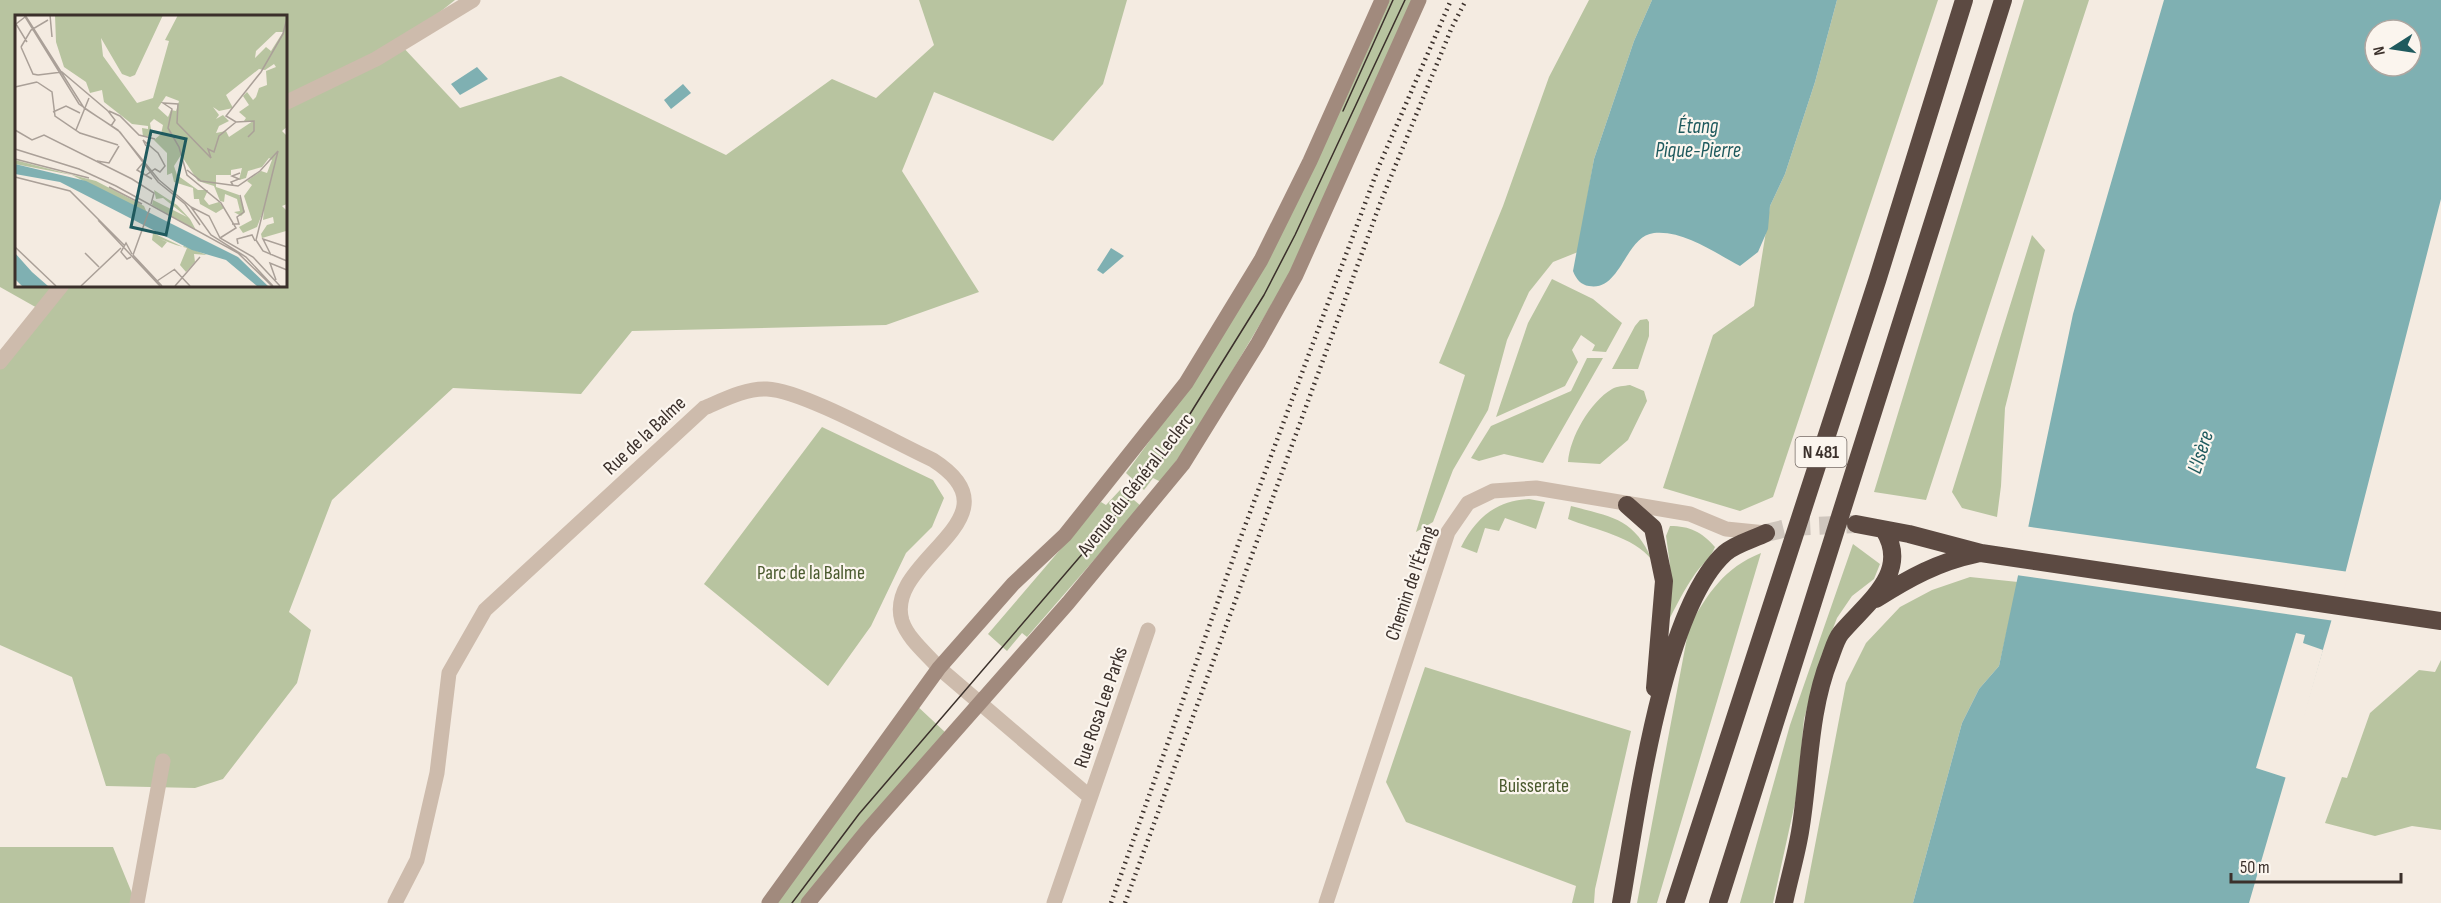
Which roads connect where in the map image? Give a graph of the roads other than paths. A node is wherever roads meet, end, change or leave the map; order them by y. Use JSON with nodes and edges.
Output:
{"nodes":[{"id":1,"x":472,"y":0,"type":"edge"},
{"id":2,"x":1382,"y":0,"type":"edge"},
{"id":3,"x":1419,"y":0,"type":"edge"},
{"id":4,"x":1964,"y":0,"type":"edge"},
{"id":5,"x":2003,"y":0,"type":"edge"},
{"id":6,"x":286,"y":103,"type":"edge"},
{"id":7,"x":61,"y":286,"type":"edge"},
{"id":8,"x":0,"y":362,"type":"edge"},
{"id":9,"x":1627,"y":505,"type":"junction"},
{"id":10,"x":1856,"y":524,"type":"tunnel mouth"},
{"id":11,"x":1884,"y":530,"type":"junction"},
{"id":12,"x":1766,"y":533,"type":"joint"},
{"id":13,"x":1981,"y":553,"type":"junction"},
{"id":14,"x":1872,"y":601,"type":"junction"},
{"id":15,"x":2441,"y":621,"type":"edge"},
{"id":16,"x":1148,"y":630,"type":"dead end"},
{"id":17,"x":939,"y":668,"type":"junction"},
{"id":18,"x":980,"y":704,"type":"junction"},
{"id":19,"x":1651,"y":735,"type":"junction"},
{"id":20,"x":163,"y":761,"type":"dead end"},
{"id":21,"x":1090,"y":797,"type":"junction"},
{"id":22,"x":137,"y":903,"type":"edge"},
{"id":23,"x":395,"y":903,"type":"edge"},
{"id":24,"x":769,"y":903,"type":"edge"},
{"id":25,"x":808,"y":903,"type":"edge"},
{"id":26,"x":1054,"y":903,"type":"edge"},
{"id":27,"x":1326,"y":903,"type":"edge"},
{"id":28,"x":1621,"y":903,"type":"edge"},
{"id":29,"x":1675,"y":903,"type":"edge"},
{"id":30,"x":1718,"y":903,"type":"edge"},
{"id":31,"x":1784,"y":903,"type":"edge"}],
"edges":[{"from":1,"to":6,"type":"street"},
{"from":2,"to":17,"type":"main road","name":"Avenue du Général Leclerc"},
{"from":3,"to":18,"type":"main road","name":"Avenue du Général Leclerc"},
{"from":4,"to":29,"type":"highway","number":"N 481"},
{"from":5,"to":30,"type":"highway","number":"N 481"},
{"from":7,"to":8,"type":"street"},
{"from":9,"to":12,"type":"street","name":"Chemin de l'Étang"},
{"from":9,"to":19,"type":"highway"},
{"from":9,"to":27,"type":"street","name":"Chemin de l'Étang"},
{"from":10,"to":11,"type":"highway"},
{"from":11,"to":13,"type":"highway"},
{"from":11,"to":14,"type":"highway"},
{"from":12,"to":19,"type":"highway"},
{"from":13,"to":14,"type":"highway"},
{"from":13,"to":15,"type":"highway"},
{"from":14,"to":31,"type":"highway"},
{"from":16,"to":21,"type":"street","name":"Rue Rosa Lee Parks"},
{"from":17,"to":18,"type":"street","name":"Rue de la Balme"},
{"from":17,"to":23,"type":"street","name":"Rue de la Balme"},
{"from":17,"to":24,"type":"main road","name":"Avenue du Général Leclerc"},
{"from":18,"to":21,"type":"street","name":"Rue Rosa Lee Parks"},
{"from":18,"to":25,"type":"main road","name":"Avenue du Général Leclerc"},
{"from":19,"to":28,"type":"highway"},
{"from":20,"to":22,"type":"street"},
{"from":21,"to":26,"type":"street","name":"Rue Rosa Lee Parks"}]}
